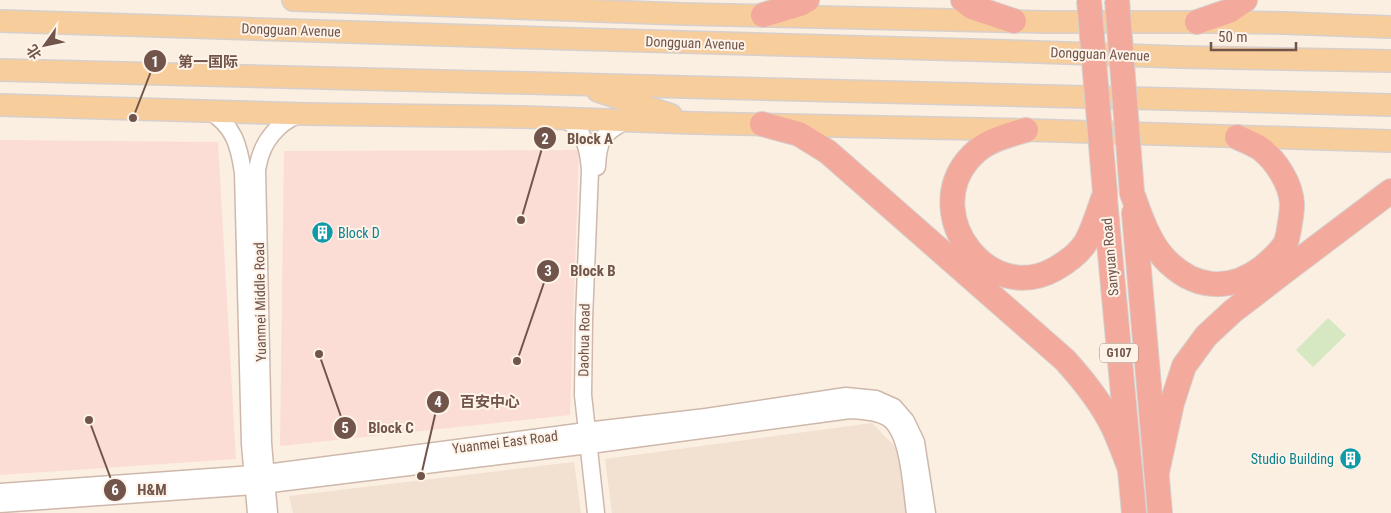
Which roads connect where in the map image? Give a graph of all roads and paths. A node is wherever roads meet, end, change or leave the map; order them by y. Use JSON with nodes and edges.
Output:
{"nodes":[{"id":1,"x":293,"y":0,"type":"edge"},
{"id":2,"x":807,"y":0,"type":"edge"},
{"id":3,"x":963,"y":0,"type":"edge"},
{"id":4,"x":1089,"y":0,"type":"edge"},
{"id":5,"x":1117,"y":0,"type":"edge"},
{"id":6,"x":1245,"y":0,"type":"edge"},
{"id":7,"x":520,"y":4,"type":"edge"},
{"id":8,"x":683,"y":14,"type":"junction"},
{"id":9,"x":763,"y":16,"type":"junction"},
{"id":10,"x":0,"y":21,"type":"edge"},
{"id":11,"x":1014,"y":21,"type":"junction"},
{"id":12,"x":1197,"y":22,"type":"junction"},
{"id":13,"x":1391,"y":27,"type":"edge"},
{"id":14,"x":576,"y":39,"type":"junction"},
{"id":15,"x":1391,"y":61,"type":"edge"},
{"id":16,"x":0,"y":70,"type":"edge"},
{"id":17,"x":576,"y":84,"type":"junction"},
{"id":18,"x":0,"y":104,"type":"edge"},
{"id":19,"x":1391,"y":105,"type":"edge"},
{"id":20,"x":209,"y":111,"type":"junction"},
{"id":21,"x":306,"y":114,"type":"junction"},
{"id":22,"x":561,"y":119,"type":"junction"},
{"id":23,"x":626,"y":120,"type":"junction"},
{"id":24,"x":695,"y":123,"type":"junction"},
{"id":25,"x":762,"y":124,"type":"junction"},
{"id":26,"x":1026,"y":130,"type":"junction"},
{"id":27,"x":1237,"y":137,"type":"junction"},
{"id":28,"x":1391,"y":141,"type":"edge"},
{"id":29,"x":1391,"y":191,"type":"edge"},
{"id":30,"x":1105,"y":193,"type":"junction"},
{"id":31,"x":1132,"y":193,"type":"junction"},
{"id":32,"x":592,"y":438,"type":"junction"},
{"id":33,"x":1130,"y":469,"type":"junction"},
{"id":34,"x":1157,"y":472,"type":"junction"},
{"id":35,"x":260,"y":480,"type":"junction"},
{"id":36,"x":0,"y":492,"type":"edge"},
{"id":37,"x":0,"y":504,"type":"edge"},
{"id":38,"x":256,"y":513,"type":"edge"},
{"id":39,"x":269,"y":513,"type":"edge"},
{"id":40,"x":596,"y":513,"type":"edge"},
{"id":41,"x":605,"y":513,"type":"edge"},
{"id":42,"x":915,"y":513,"type":"edge"},
{"id":43,"x":926,"y":513,"type":"edge"},
{"id":44,"x":1134,"y":513,"type":"edge"},
{"id":45,"x":1160,"y":513,"type":"edge"}],
"edges":[{"from":1,"to":7,"type":"main road"},
{"from":2,"to":9,"type":"highway"},
{"from":3,"to":11,"type":"highway"},
{"from":4,"to":30,"type":"highway","name":"Sanyuan Road","number":"G107","bridge":true},
{"from":5,"to":31,"type":"highway","name":"Sanyuan Road","number":"G107","bridge":true},
{"from":6,"to":12,"type":"highway"},
{"from":7,"to":8,"type":"main road"},
{"from":8,"to":9,"type":"main road"},
{"from":8,"to":14,"type":"main road"},
{"from":9,"to":11,"type":"main road"},
{"from":10,"to":14,"type":"main road","name":"Dongguan Avenue"},
{"from":11,"to":12,"type":"main road"},
{"from":12,"to":13,"type":"main road"},
{"from":14,"to":15,"type":"main road","name":"Dongguan Avenue"},
{"from":16,"to":17,"type":"main road"},
{"from":17,"to":19,"type":"main road"},
{"from":17,"to":24,"type":"main road"},
{"from":18,"to":20,"type":"main road"},
{"from":20,"to":21,"type":"main road"},
{"from":20,"to":35,"type":"street","name":"Yuanmei Middle Road"},
{"from":21,"to":22,"type":"main road"},
{"from":21,"to":35,"type":"street","name":"Yuanmei Middle Road"},
{"from":22,"to":23,"type":"main road"},
{"from":22,"to":32,"type":"street","name":"Daohua Road"},
{"from":23,"to":24,"type":"main road"},
{"from":23,"to":32,"type":"street","name":"Daohua Road"},
{"from":24,"to":25,"type":"main road"},
{"from":25,"to":26,"type":"main road"},
{"from":25,"to":33,"type":"highway"},
{"from":26,"to":27,"type":"main road"},
{"from":26,"to":30,"type":"highway"},
{"from":27,"to":28,"type":"main road"},
{"from":27,"to":31,"type":"highway"},
{"from":29,"to":34,"type":"highway"},
{"from":30,"to":33,"type":"highway","name":"Sanyuan Road","number":"G107"},
{"from":31,"to":34,"type":"highway","name":"Sanyuan Road","number":"G107"},
{"from":32,"to":35,"type":"street","name":"Yuanmei East Road"},
{"from":32,"to":40,"type":"street","name":"Daohua Road"},
{"from":32,"to":41,"type":"street","name":"Daohua Road"},
{"from":32,"to":42,"type":"street","name":"Yuanmei East Road"},
{"from":32,"to":43,"type":"street","name":"Yuanmei East Road"},
{"from":33,"to":44,"type":"highway","name":"Sanyuan Road","number":"G107"},
{"from":34,"to":45,"type":"highway","name":"Sanyuan Road","number":"G107"},
{"from":35,"to":36,"type":"street","name":"Yuanmei East Road"},
{"from":35,"to":37,"type":"street","name":"Yuanmei East Road"},
{"from":35,"to":38,"type":"street","name":"Yuanmei Middle Road"},
{"from":35,"to":39,"type":"street","name":"Yuanmei Middle Road"}]}
